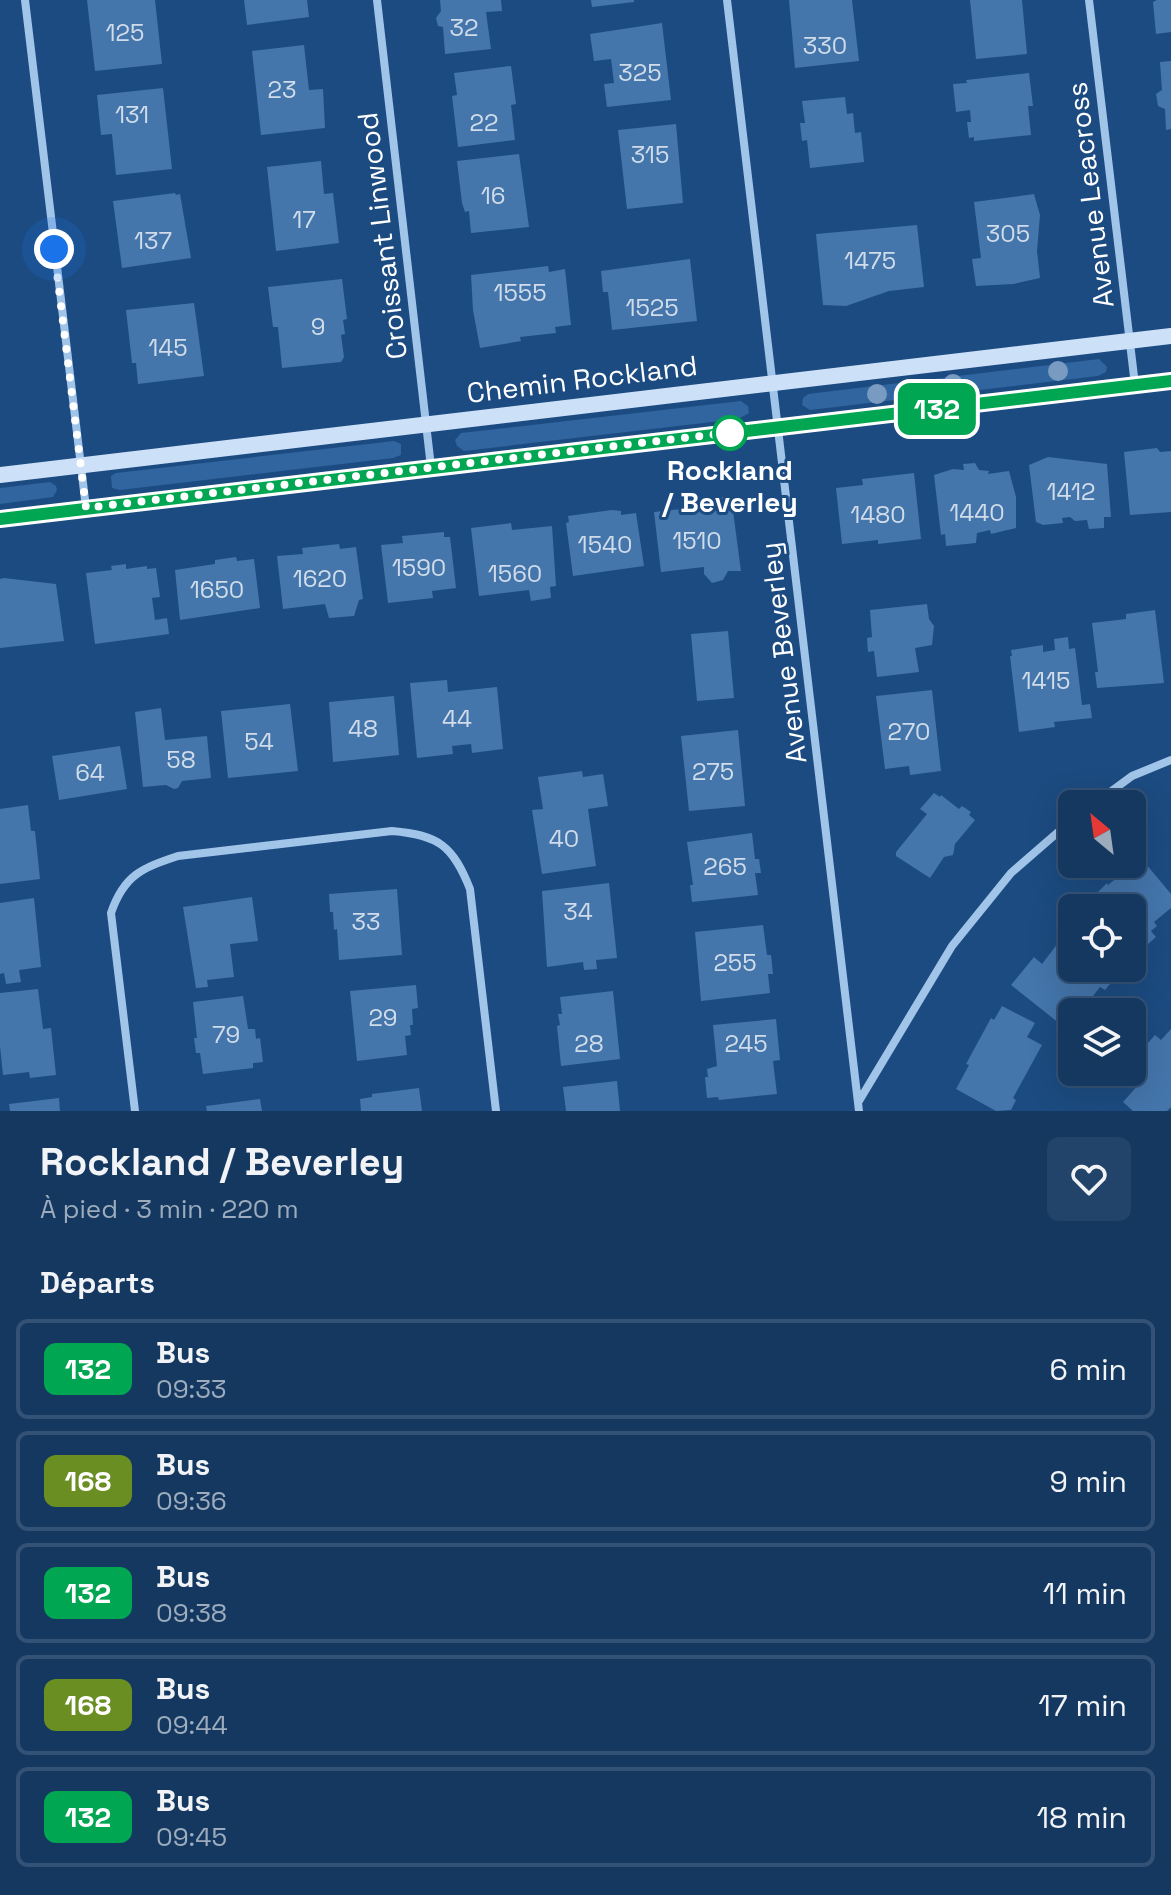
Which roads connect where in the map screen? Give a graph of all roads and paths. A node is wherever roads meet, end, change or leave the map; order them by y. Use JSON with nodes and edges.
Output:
{"nodes":[{"id":1,"x":25,"y":0,"type":"edge"},
{"id":2,"x":377,"y":0,"type":"edge"},
{"id":3,"x":727,"y":0,"type":"edge"},
{"id":4,"x":1089,"y":0,"type":"edge"},
{"id":5,"x":1171,"y":336,"type":"edge"},
{"id":6,"x":1129,"y":341,"type":"junction"},
{"id":7,"x":1171,"y":381,"type":"edge"},
{"id":8,"x":772,"y":383,"type":"junction"},
{"id":9,"x":1135,"y":385,"type":"junction"},
{"id":10,"x":426,"y":424,"type":"junction"},
{"id":11,"x":778,"y":427,"type":"junction"},
{"id":12,"x":81,"y":465,"type":"junction"},
{"id":13,"x":431,"y":467,"type":"junction"},
{"id":14,"x":0,"y":475,"type":"edge"},
{"id":15,"x":86,"y":508,"type":"junction"},
{"id":16,"x":0,"y":519,"type":"edge"},
{"id":17,"x":1171,"y":760,"type":"edge"},
{"id":18,"x":1113,"y":790,"type":"edge"},
{"id":19,"x":1058,"y":832,"type":"edge"},
{"id":20,"x":858,"y":1107,"type":"edge"},
{"id":21,"x":135,"y":1111,"type":"edge"},
{"id":22,"x":496,"y":1111,"type":"edge"}],
"edges":[{"from":1,"to":12,"type":"street"},
{"from":2,"to":10,"type":"street","name":"Croissant Linwood"},
{"from":3,"to":8,"type":"street","name":"Avenue Beverley"},
{"from":4,"to":6,"type":"street","name":"Avenue Leacross"},
{"from":5,"to":6,"type":"street","name":"Chemin Rockland"},
{"from":6,"to":8,"type":"street","name":"Chemin Rockland"},
{"from":6,"to":9,"type":"street","name":"Avenue Leacross"},
{"from":7,"to":9,"type":"street"},
{"from":8,"to":10,"type":"street","name":"Chemin Rockland"},
{"from":8,"to":11,"type":"street","name":"Avenue Beverley"},
{"from":9,"to":11,"type":"street"},
{"from":10,"to":12,"type":"street","name":"Chemin Rockland"},
{"from":10,"to":13,"type":"street","name":"Croissant Linwood"},
{"from":11,"to":13,"type":"street"},
{"from":11,"to":20,"type":"street","name":"Avenue Beverley"},
{"from":12,"to":14,"type":"street","name":"Chemin Rockland"},
{"from":12,"to":15,"type":"street"},
{"from":13,"to":15,"type":"street"},
{"from":15,"to":16,"type":"street"},
{"from":17,"to":18,"type":"street"},
{"from":19,"to":20,"type":"street"},
{"from":21,"to":22,"type":"street"}]}
